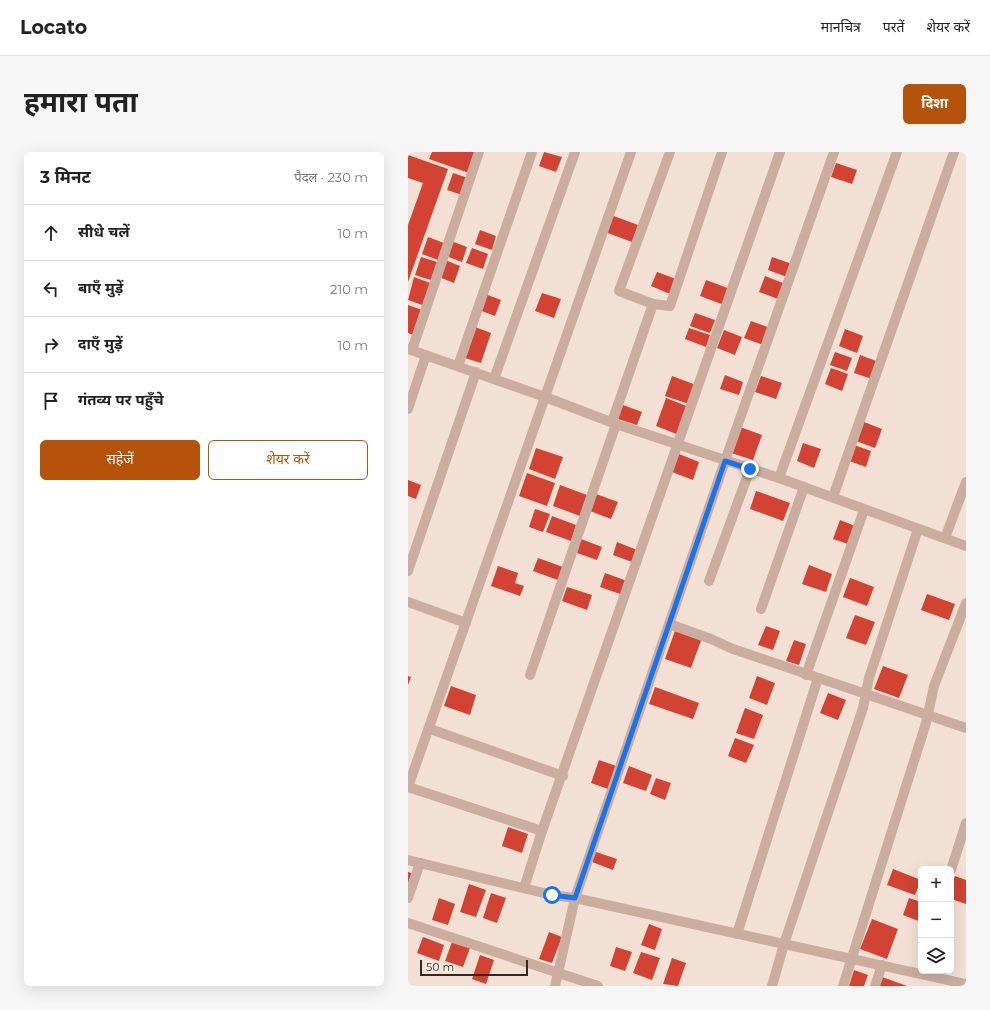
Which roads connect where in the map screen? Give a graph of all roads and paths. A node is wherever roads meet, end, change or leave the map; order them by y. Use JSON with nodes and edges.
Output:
{"nodes":[{"id":1,"x":480,"y":152,"type":"edge"},
{"id":2,"x":532,"y":152,"type":"edge"},
{"id":3,"x":575,"y":152,"type":"edge"},
{"id":4,"x":631,"y":152,"type":"edge"},
{"id":5,"x":670,"y":152,"type":"edge"},
{"id":6,"x":722,"y":152,"type":"edge"},
{"id":7,"x":780,"y":152,"type":"edge"},
{"id":8,"x":834,"y":152,"type":"edge"},
{"id":9,"x":897,"y":152,"type":"edge"},
{"id":10,"x":954,"y":152,"type":"edge"},
{"id":11,"x":653,"y":304,"type":"junction"},
{"id":12,"x":410,"y":350,"type":"edge"},
{"id":13,"x":426,"y":355,"type":"junction"},
{"id":14,"x":458,"y":366,"type":"junction"},
{"id":15,"x":476,"y":372,"type":"junction"},
{"id":16,"x":494,"y":379,"type":"junction"},
{"id":17,"x":545,"y":397,"type":"junction"},
{"id":18,"x":408,"y":409,"type":"edge"},
{"id":19,"x":614,"y":423,"type":"junction"},
{"id":20,"x":678,"y":446,"type":"junction"},
{"id":21,"x":725,"y":461,"type":"junction"},
{"id":22,"x":750,"y":469,"type":"junction"},
{"id":23,"x":779,"y":478,"type":"junction"},
{"id":24,"x":966,"y":482,"type":"edge"},
{"id":25,"x":804,"y":487,"type":"junction"},
{"id":26,"x":833,"y":497,"type":"junction"},
{"id":27,"x":864,"y":510,"type":"junction"},
{"id":28,"x":918,"y":529,"type":"junction"},
{"id":29,"x":945,"y":538,"type":"junction"},
{"id":30,"x":966,"y":546,"type":"edge"},
{"id":31,"x":408,"y":571,"type":"edge"},
{"id":32,"x":709,"y":582,"type":"dead end"},
{"id":33,"x":408,"y":602,"type":"edge"},
{"id":34,"x":966,"y":603,"type":"edge"},
{"id":35,"x":761,"y":609,"type":"dead end"},
{"id":36,"x":466,"y":623,"type":"junction"},
{"id":37,"x":669,"y":624,"type":"junction"},
{"id":38,"x":530,"y":675,"type":"dead end"},
{"id":39,"x":806,"y":675,"type":"junction"},
{"id":40,"x":818,"y":678,"type":"junction"},
{"id":41,"x":866,"y":694,"type":"junction"},
{"id":42,"x":928,"y":714,"type":"junction"},
{"id":43,"x":966,"y":728,"type":"edge"},
{"id":44,"x":430,"y":729,"type":"junction"},
{"id":45,"x":563,"y":776,"type":"junction"},
{"id":46,"x":408,"y":787,"type":"edge"},
{"id":47,"x":966,"y":823,"type":"edge"},
{"id":48,"x":542,"y":831,"type":"junction"},
{"id":49,"x":408,"y":860,"type":"edge"},
{"id":50,"x":420,"y":863,"type":"junction"},
{"id":51,"x":952,"y":866,"type":"edge"},
{"id":52,"x":524,"y":888,"type":"junction"},
{"id":53,"x":408,"y":898,"type":"edge"},
{"id":54,"x":575,"y":898,"type":"junction"},
{"id":55,"x":408,"y":924,"type":"edge"},
{"id":56,"x":737,"y":934,"type":"junction"},
{"id":57,"x":784,"y":944,"type":"junction"},
{"id":58,"x":852,"y":958,"type":"junction"},
{"id":59,"x":882,"y":965,"type":"junction"},
{"id":60,"x":918,"y":968,"type":"edge"},
{"id":61,"x":560,"y":973,"type":"junction"},
{"id":62,"x":937,"y":974,"type":"edge"},
{"id":63,"x":966,"y":984,"type":"edge"},
{"id":64,"x":555,"y":986,"type":"edge"},
{"id":65,"x":598,"y":986,"type":"edge"},
{"id":66,"x":772,"y":986,"type":"edge"},
{"id":67,"x":843,"y":986,"type":"edge"},
{"id":68,"x":875,"y":986,"type":"edge"}],
"edges":[{"from":1,"to":12,"type":"street"},
{"from":2,"to":14,"type":"street"},
{"from":3,"to":16,"type":"street"},
{"from":4,"to":17,"type":"street"},
{"from":5,"to":11,"type":"street"},
{"from":6,"to":11,"type":"street"},
{"from":7,"to":20,"type":"street"},
{"from":8,"to":21,"type":"street"},
{"from":9,"to":23,"type":"street"},
{"from":10,"to":26,"type":"street"},
{"from":11,"to":19,"type":"street"},
{"from":12,"to":13,"type":"street"},
{"from":13,"to":14,"type":"street"},
{"from":13,"to":18,"type":"street"},
{"from":14,"to":15,"type":"street"},
{"from":15,"to":16,"type":"street"},
{"from":15,"to":31,"type":"street"},
{"from":16,"to":17,"type":"street"},
{"from":17,"to":19,"type":"street"},
{"from":17,"to":36,"type":"street"},
{"from":19,"to":20,"type":"street"},
{"from":19,"to":38,"type":"street"},
{"from":20,"to":21,"type":"street"},
{"from":20,"to":45,"type":"street"},
{"from":21,"to":22,"type":"street"},
{"from":21,"to":37,"type":"street"},
{"from":22,"to":23,"type":"street"},
{"from":22,"to":32,"type":"street"},
{"from":23,"to":25,"type":"street"},
{"from":24,"to":29,"type":"street"},
{"from":25,"to":26,"type":"street"},
{"from":25,"to":35,"type":"street"},
{"from":26,"to":27,"type":"street"},
{"from":27,"to":28,"type":"street"},
{"from":27,"to":39,"type":"street"},
{"from":28,"to":29,"type":"street"},
{"from":28,"to":41,"type":"street"},
{"from":29,"to":30,"type":"street"},
{"from":33,"to":36,"type":"street"},
{"from":34,"to":42,"type":"street"},
{"from":36,"to":44,"type":"street"},
{"from":37,"to":39,"type":"street"},
{"from":37,"to":54,"type":"street"},
{"from":39,"to":40,"type":"street"},
{"from":40,"to":41,"type":"street"},
{"from":40,"to":56,"type":"street"},
{"from":41,"to":42,"type":"street"},
{"from":41,"to":57,"type":"street"},
{"from":42,"to":43,"type":"street"},
{"from":42,"to":58,"type":"street"},
{"from":44,"to":45,"type":"street"},
{"from":44,"to":46,"type":"street"},
{"from":45,"to":48,"type":"street"},
{"from":46,"to":48,"type":"street"},
{"from":47,"to":51,"type":"street"},
{"from":48,"to":52,"type":"street"},
{"from":49,"to":50,"type":"street"},
{"from":50,"to":52,"type":"street"},
{"from":50,"to":53,"type":"street"},
{"from":52,"to":54,"type":"street"},
{"from":54,"to":56,"type":"street"},
{"from":54,"to":61,"type":"street"},
{"from":55,"to":61,"type":"street"},
{"from":56,"to":57,"type":"street"},
{"from":57,"to":58,"type":"street"},
{"from":57,"to":66,"type":"street"},
{"from":58,"to":59,"type":"street"},
{"from":58,"to":67,"type":"street"},
{"from":59,"to":60,"type":"street"},
{"from":59,"to":68,"type":"street"},
{"from":61,"to":64,"type":"street"},
{"from":61,"to":65,"type":"street"},
{"from":62,"to":63,"type":"street"}]}
